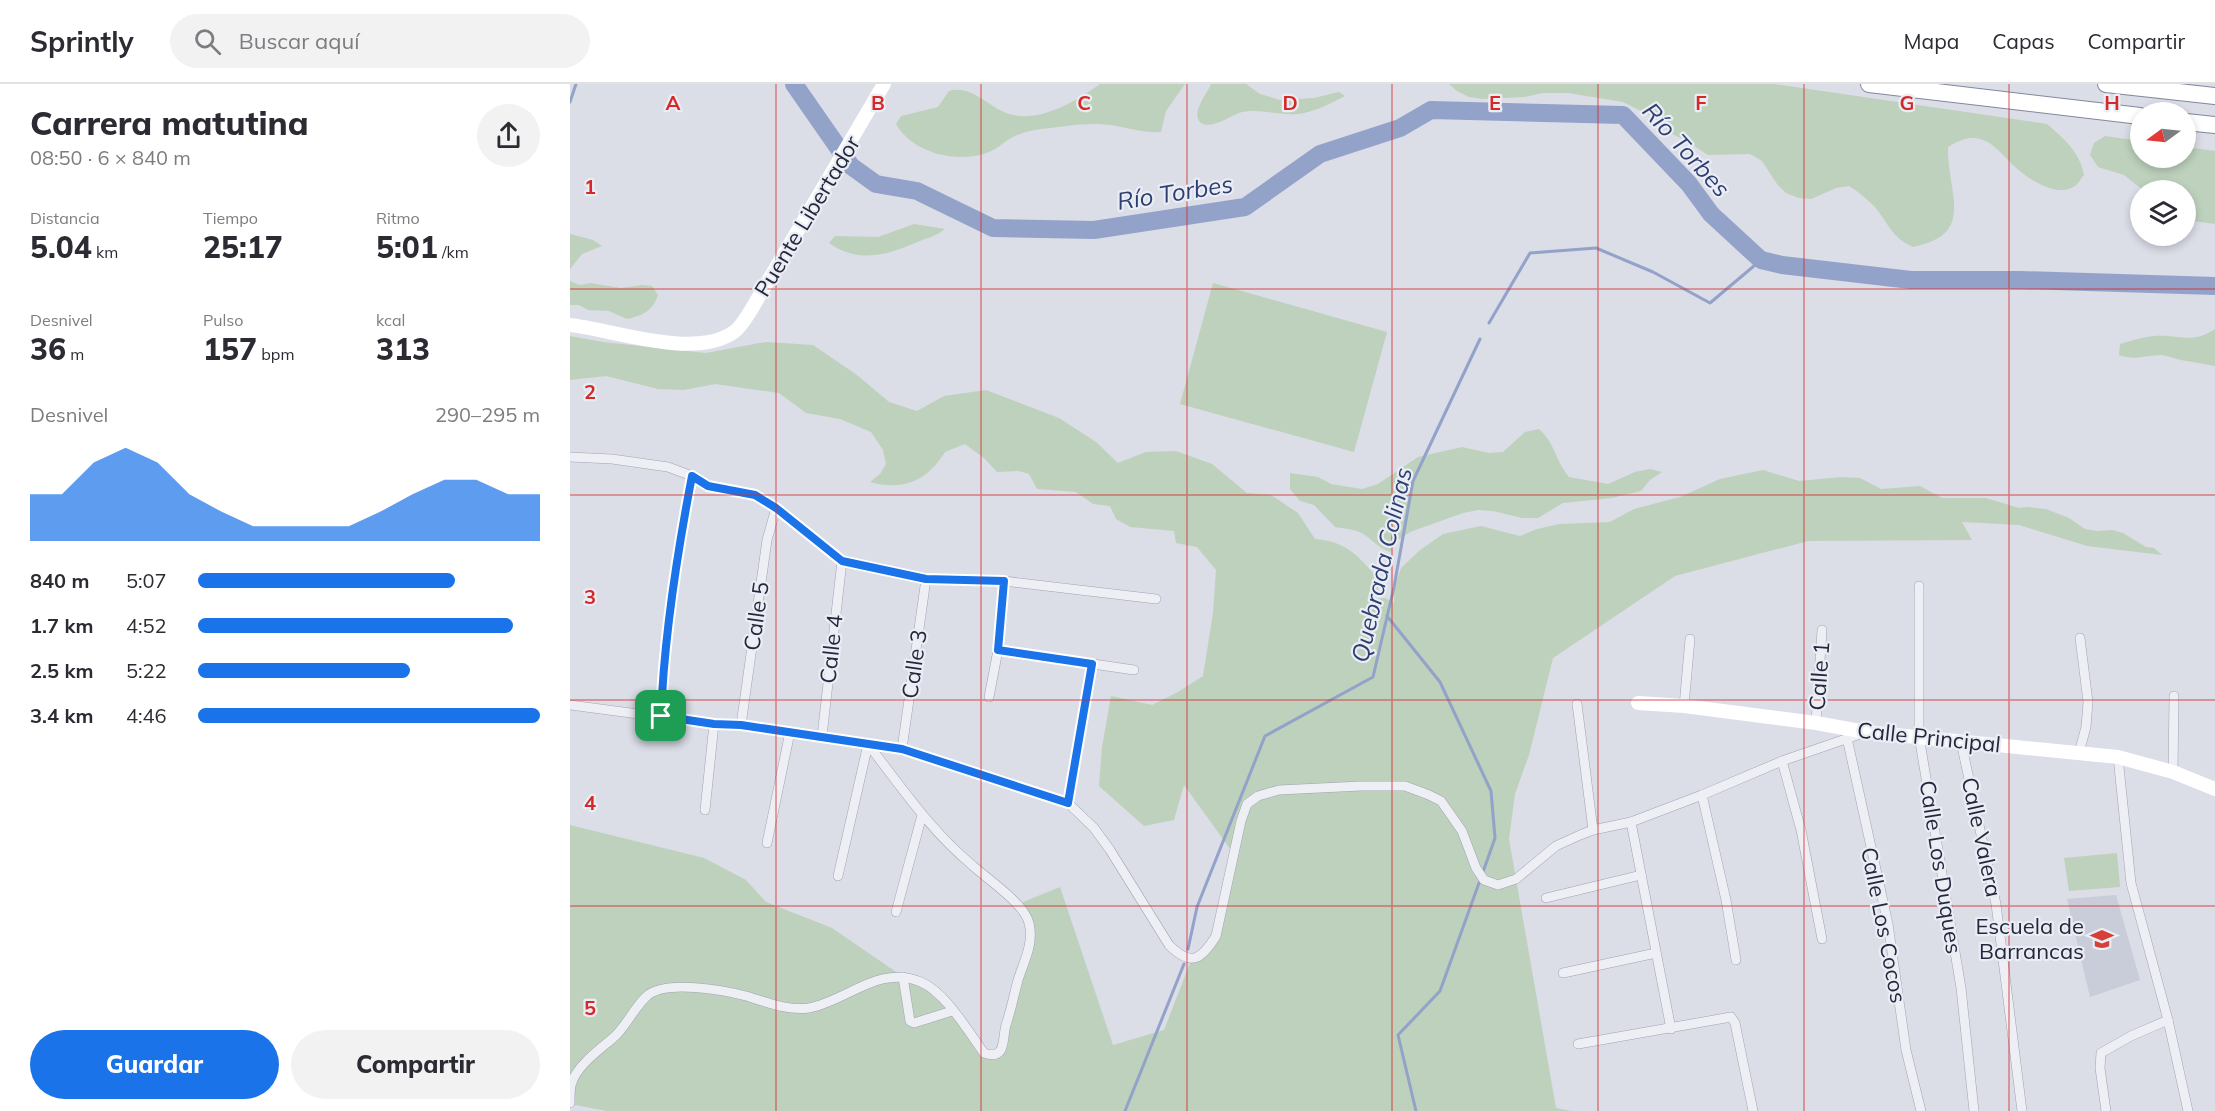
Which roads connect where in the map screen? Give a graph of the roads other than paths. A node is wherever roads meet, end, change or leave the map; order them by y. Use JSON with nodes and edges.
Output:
{"nodes":[{"id":1,"x":1869,"y":84,"type":"edge"},
{"id":2,"x":2106,"y":84,"type":"edge"},
{"id":3,"x":882,"y":88,"type":"edge"},
{"id":4,"x":2215,"y":96,"type":"edge"},
{"id":5,"x":2130,"y":116,"type":"edge"},
{"id":6,"x":2196,"y":123,"type":"edge"},
{"id":7,"x":2215,"y":125,"type":"edge"},
{"id":8,"x":570,"y":325,"type":"edge"},
{"id":9,"x":570,"y":457,"type":"edge"},
{"id":10,"x":692,"y":476,"type":"junction"},
{"id":11,"x":776,"y":508,"type":"junction"},
{"id":12,"x":842,"y":561,"type":"junction"},
{"id":13,"x":926,"y":579,"type":"junction"},
{"id":14,"x":1004,"y":581,"type":"junction"},
{"id":15,"x":1919,"y":586,"type":"dead end"},
{"id":16,"x":1156,"y":599,"type":"dead end"},
{"id":17,"x":1822,"y":630,"type":"dead end"},
{"id":18,"x":2080,"y":638,"type":"dead end"},
{"id":19,"x":1690,"y":639,"type":"dead end"},
{"id":20,"x":998,"y":650,"type":"junction"},
{"id":21,"x":1092,"y":664,"type":"junction"},
{"id":22,"x":1134,"y":670,"type":"dead end"},
{"id":23,"x":2174,"y":696,"type":"dead end"},
{"id":24,"x":989,"y":697,"type":"dead end"},
{"id":25,"x":1638,"y":703,"type":"dead end"},
{"id":26,"x":1577,"y":704,"type":"dead end"},
{"id":27,"x":570,"y":705,"type":"edge"},
{"id":28,"x":1684,"y":706,"type":"junction"},
{"id":29,"x":661,"y":716,"type":"junction"},
{"id":30,"x":1816,"y":723,"type":"junction"},
{"id":31,"x":714,"y":724,"type":"junction"},
{"id":32,"x":741,"y":725,"type":"junction"},
{"id":33,"x":790,"y":732,"type":"junction"},
{"id":34,"x":1866,"y":732,"type":"junction"},
{"id":35,"x":822,"y":736,"type":"junction"},
{"id":36,"x":1919,"y":736,"type":"junction"},
{"id":37,"x":1847,"y":738,"type":"junction"},
{"id":38,"x":1961,"y":742,"type":"junction"},
{"id":39,"x":868,"y":744,"type":"junction"},
{"id":40,"x":902,"y":749,"type":"junction"},
{"id":41,"x":2079,"y":753,"type":"junction"},
{"id":42,"x":2118,"y":757,"type":"junction"},
{"id":43,"x":1782,"y":761,"type":"junction"},
{"id":44,"x":2173,"y":772,"type":"junction"},
{"id":45,"x":2215,"y":789,"type":"edge"},
{"id":46,"x":1702,"y":795,"type":"junction"},
{"id":47,"x":1068,"y":803,"type":"junction"},
{"id":48,"x":705,"y":810,"type":"dead end"},
{"id":49,"x":922,"y":815,"type":"junction"},
{"id":50,"x":1631,"y":822,"type":"junction"},
{"id":51,"x":1593,"y":830,"type":"junction"},
{"id":52,"x":767,"y":843,"type":"dead end"},
{"id":53,"x":1641,"y":875,"type":"junction"},
{"id":54,"x":838,"y":876,"type":"dead end"},
{"id":55,"x":1545,"y":898,"type":"dead end"},
{"id":56,"x":896,"y":912,"type":"dead end"},
{"id":57,"x":1822,"y":939,"type":"dead end"},
{"id":58,"x":1656,"y":953,"type":"junction"},
{"id":59,"x":1736,"y":960,"type":"dead end"},
{"id":60,"x":1563,"y":973,"type":"dead end"},
{"id":61,"x":903,"y":977,"type":"junction"},
{"id":62,"x":952,"y":1011,"type":"junction"},
{"id":63,"x":2168,"y":1020,"type":"junction"},
{"id":64,"x":1671,"y":1029,"type":"junction"},
{"id":65,"x":1578,"y":1044,"type":"dead end"},
{"id":66,"x":570,"y":1104,"type":"edge"},
{"id":67,"x":572,"y":1111,"type":"edge"},
{"id":68,"x":1753,"y":1111,"type":"edge"},
{"id":69,"x":1921,"y":1111,"type":"edge"},
{"id":70,"x":1974,"y":1111,"type":"edge"},
{"id":71,"x":2022,"y":1111,"type":"edge"},
{"id":72,"x":2106,"y":1111,"type":"edge"},
{"id":73,"x":2188,"y":1111,"type":"edge"}],
"edges":[{"from":1,"to":5,"type":"highway"},
{"from":2,"to":4,"type":"highway"},
{"from":3,"to":8,"type":"street","name":"Puente Libertador"},
{"from":6,"to":7,"type":"highway"},
{"from":9,"to":10,"type":"street"},
{"from":10,"to":11,"type":"street"},
{"from":10,"to":29,"type":"street"},
{"from":11,"to":12,"type":"street"},
{"from":11,"to":32,"type":"street","name":"Calle 5"},
{"from":12,"to":13,"type":"street"},
{"from":12,"to":35,"type":"street","name":"Calle 4"},
{"from":13,"to":14,"type":"street"},
{"from":13,"to":40,"type":"street","name":"Calle 3"},
{"from":14,"to":16,"type":"street"},
{"from":14,"to":20,"type":"street"},
{"from":15,"to":36,"type":"street","name":"Calle Los Duques"},
{"from":17,"to":30,"type":"street","name":"Calle 1"},
{"from":18,"to":41,"type":"street"},
{"from":19,"to":28,"type":"street"},
{"from":20,"to":21,"type":"street"},
{"from":20,"to":24,"type":"street"},
{"from":21,"to":22,"type":"street"},
{"from":21,"to":47,"type":"street"},
{"from":23,"to":44,"type":"street"},
{"from":25,"to":28,"type":"street","name":"Calle Principal"},
{"from":26,"to":51,"type":"street"},
{"from":27,"to":29,"type":"street"},
{"from":28,"to":30,"type":"street","name":"Calle Principal"},
{"from":29,"to":31,"type":"street"},
{"from":30,"to":34,"type":"street","name":"Calle Principal"},
{"from":31,"to":32,"type":"street"},
{"from":31,"to":48,"type":"street"},
{"from":32,"to":33,"type":"street"},
{"from":33,"to":35,"type":"street"},
{"from":33,"to":52,"type":"street"},
{"from":34,"to":36,"type":"street","name":"Calle Principal"},
{"from":34,"to":37,"type":"street"},
{"from":35,"to":39,"type":"street"},
{"from":36,"to":38,"type":"street","name":"Calle Principal"},
{"from":36,"to":70,"type":"street","name":"Calle Los Duques"},
{"from":37,"to":43,"type":"street"},
{"from":37,"to":69,"type":"street","name":"Calle Los Cocos"},
{"from":38,"to":41,"type":"street","name":"Calle Principal"},
{"from":38,"to":71,"type":"street","name":"Calle Valera"},
{"from":39,"to":40,"type":"street"},
{"from":39,"to":49,"type":"street"},
{"from":39,"to":54,"type":"street"},
{"from":40,"to":47,"type":"street"},
{"from":41,"to":42,"type":"street","name":"Calle Principal"},
{"from":42,"to":44,"type":"street","name":"Calle Principal"},
{"from":42,"to":63,"type":"street"},
{"from":43,"to":46,"type":"street"},
{"from":43,"to":57,"type":"street"},
{"from":44,"to":45,"type":"street","name":"Calle Principal"},
{"from":46,"to":50,"type":"street"},
{"from":46,"to":59,"type":"street"},
{"from":47,"to":51,"type":"street"},
{"from":49,"to":56,"type":"street"},
{"from":49,"to":62,"type":"street"},
{"from":50,"to":51,"type":"street"},
{"from":50,"to":53,"type":"street"},
{"from":53,"to":55,"type":"street"},
{"from":53,"to":58,"type":"street"},
{"from":58,"to":60,"type":"street"},
{"from":58,"to":64,"type":"street"},
{"from":61,"to":62,"type":"street"},
{"from":61,"to":62,"type":"street"},
{"from":61,"to":66,"type":"street"},
{"from":63,"to":72,"type":"street"},
{"from":63,"to":73,"type":"street"},
{"from":64,"to":65,"type":"street"},
{"from":64,"to":68,"type":"street"},
{"from":66,"to":67,"type":"street"}]}
